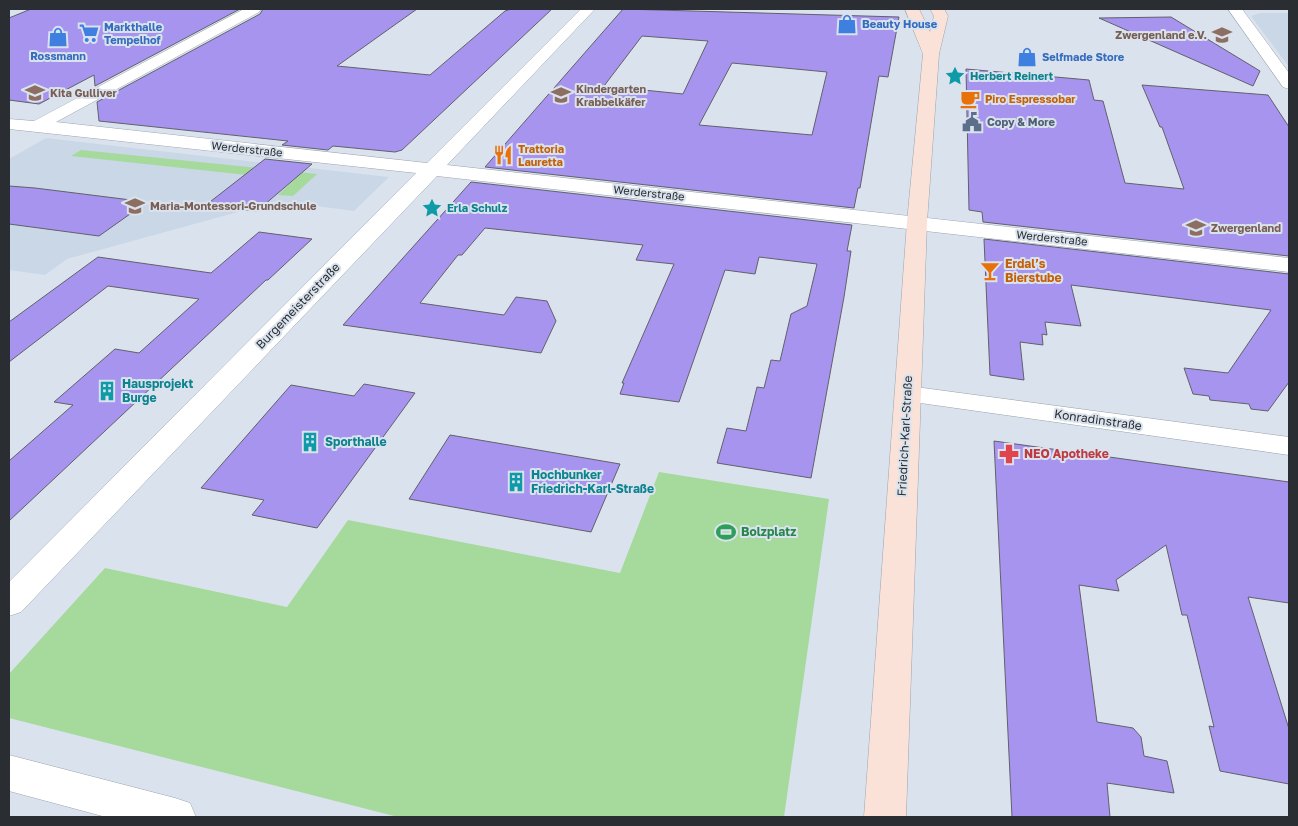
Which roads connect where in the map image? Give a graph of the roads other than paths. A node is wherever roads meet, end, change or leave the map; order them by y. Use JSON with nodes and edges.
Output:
{"nodes":[{"id":1,"x":254,"y":9,"type":"edge"},
{"id":2,"x":588,"y":9,"type":"edge"},
{"id":3,"x":912,"y":9,"type":"edge"},
{"id":4,"x":937,"y":9,"type":"edge"},
{"id":5,"x":1235,"y":9,"type":"edge"},
{"id":6,"x":931,"y":54,"type":"junction"},
{"id":7,"x":1289,"y":84,"type":"edge"},
{"id":8,"x":9,"y":124,"type":"edge"},
{"id":9,"x":36,"y":127,"type":"junction"},
{"id":10,"x":9,"y":142,"type":"edge"},
{"id":11,"x":431,"y":170,"type":"junction"},
{"id":12,"x":917,"y":222,"type":"junction"},
{"id":13,"x":1289,"y":265,"type":"edge"},
{"id":14,"x":908,"y":394,"type":"junction"},
{"id":15,"x":1289,"y":446,"type":"edge"},
{"id":16,"x":9,"y":603,"type":"edge"},
{"id":17,"x":9,"y":773,"type":"edge"},
{"id":18,"x":175,"y":817,"type":"edge"},
{"id":19,"x":885,"y":817,"type":"edge"}],
"edges":[{"from":1,"to":9,"type":"street"},
{"from":2,"to":11,"type":"street","name":"Burgemeisterstraße"},
{"from":3,"to":6,"type":"main road","name":"Friedrich-Karl-Straße"},
{"from":4,"to":6,"type":"main road","name":"Friedrich-Karl-Straße"},
{"from":5,"to":7,"type":"street"},
{"from":6,"to":12,"type":"main road","name":"Friedrich-Karl-Straße"},
{"from":8,"to":9,"type":"street","name":"Werderstraße"},
{"from":9,"to":10,"type":"street"},
{"from":9,"to":11,"type":"street","name":"Werderstraße"},
{"from":11,"to":12,"type":"street","name":"Werderstraße"},
{"from":11,"to":16,"type":"street","name":"Burgemeisterstraße"},
{"from":12,"to":13,"type":"street","name":"Werderstraße"},
{"from":12,"to":14,"type":"main road","name":"Friedrich-Karl-Straße"},
{"from":14,"to":15,"type":"street","name":"Konradinstraße"},
{"from":14,"to":19,"type":"main road","name":"Friedrich-Karl-Straße"},
{"from":17,"to":18,"type":"street"}]}
